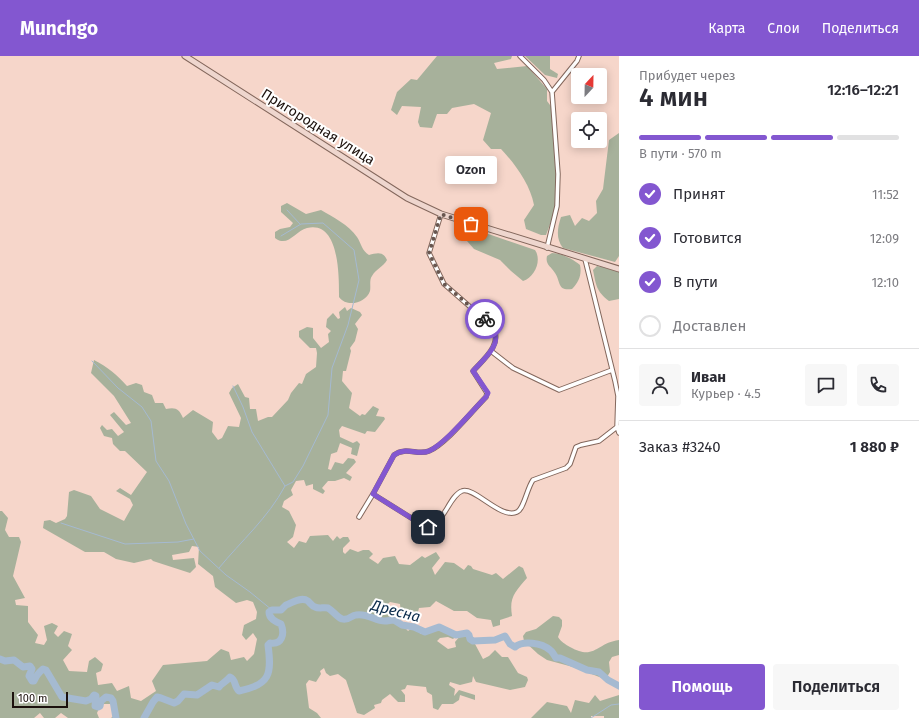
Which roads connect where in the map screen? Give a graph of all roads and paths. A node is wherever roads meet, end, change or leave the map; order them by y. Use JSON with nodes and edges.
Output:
{"nodes":[{"id":1,"x":185,"y":56,"type":"edge"},
{"id":2,"x":520,"y":56,"type":"edge"},
{"id":3,"x":579,"y":56,"type":"edge"},
{"id":4,"x":552,"y":92,"type":"junction"},
{"id":5,"x":441,"y":214,"type":"junction"},
{"id":6,"x":547,"y":248,"type":"junction"},
{"id":7,"x":585,"y":259,"type":"junction"},
{"id":8,"x":619,"y":269,"type":"edge"},
{"id":9,"x":491,"y":351,"type":"junction"},
{"id":10,"x":612,"y":370,"type":"junction"},
{"id":11,"x":618,"y":427,"type":"edge"},
{"id":12,"x":619,"y":433,"type":"edge"},
{"id":13,"x":373,"y":494,"type":"junction"},
{"id":14,"x":359,"y":517,"type":"dead end"}],
"edges":[{"from":1,"to":5,"type":"street","name":"Пригородная улица"},
{"from":2,"to":4,"type":"street"},
{"from":3,"to":4,"type":"street"},
{"from":4,"to":6,"type":"street"},
{"from":5,"to":6,"type":"street","name":"Пригородная улица"},
{"from":5,"to":9,"type":"street"},
{"from":6,"to":7,"type":"street","name":"Пригородная улица"},
{"from":7,"to":8,"type":"street","name":"Пригородная улица"},
{"from":7,"to":10,"type":"street"},
{"from":9,"to":10,"type":"street"},
{"from":9,"to":13,"type":"street"},
{"from":10,"to":11,"type":"street"},
{"from":11,"to":12,"type":"street"},
{"from":11,"to":13,"type":"street"},
{"from":13,"to":14,"type":"street"}]}
